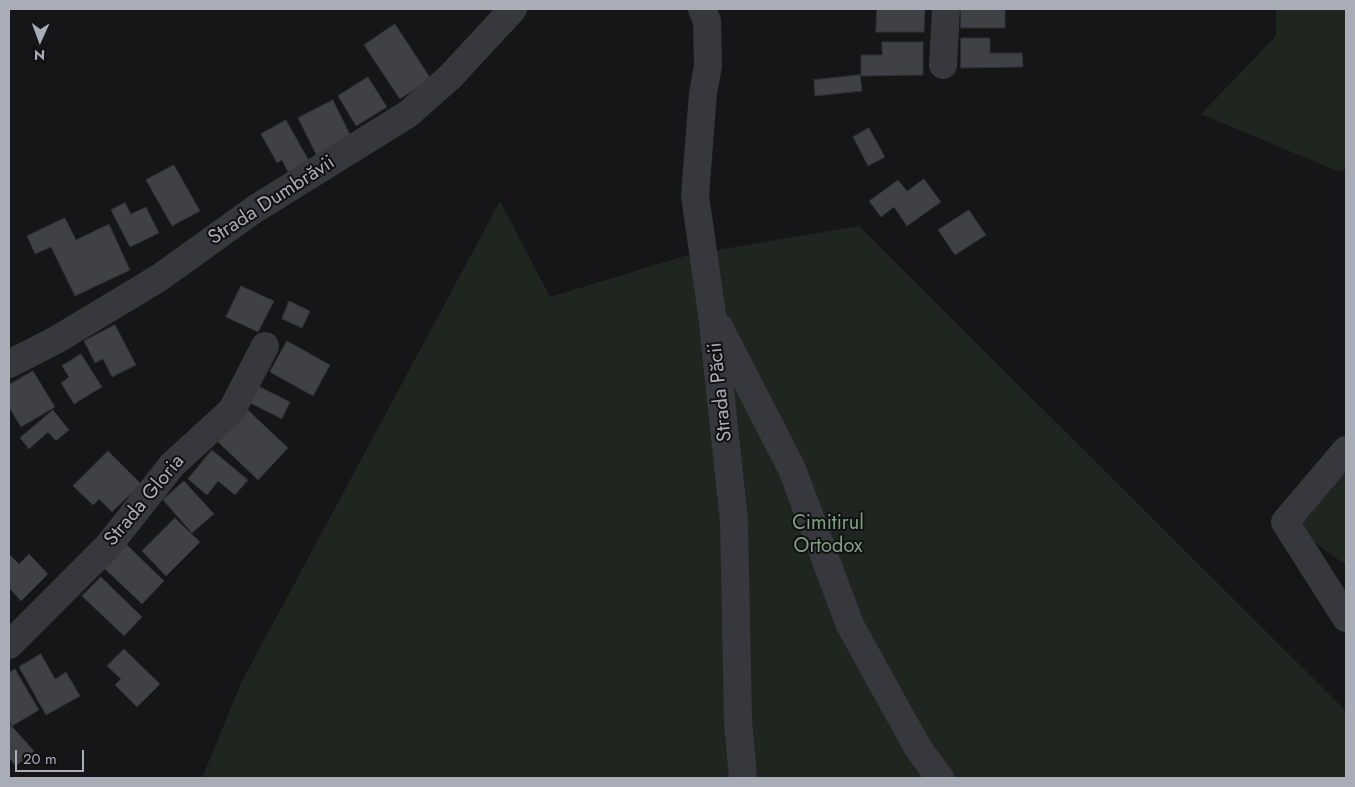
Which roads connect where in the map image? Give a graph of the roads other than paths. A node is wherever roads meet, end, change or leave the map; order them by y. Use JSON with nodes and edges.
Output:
{"nodes":[{"id":1,"x":513,"y":9,"type":"edge"},
{"id":2,"x":702,"y":9,"type":"edge"},
{"id":3,"x":946,"y":9,"type":"edge"},
{"id":4,"x":943,"y":65,"type":"dead end"},
{"id":5,"x":712,"y":314,"type":"junction"},
{"id":6,"x":265,"y":346,"type":"dead end"},
{"id":7,"x":9,"y":364,"type":"edge"},
{"id":8,"x":1346,"y":450,"type":"edge"},
{"id":9,"x":1346,"y":618,"type":"edge"},
{"id":10,"x":9,"y":645,"type":"edge"},
{"id":11,"x":743,"y":778,"type":"edge"},
{"id":12,"x":940,"y":778,"type":"edge"}],
"edges":[{"from":1,"to":7,"type":"street","name":"Strada Dumbrăvii"},
{"from":2,"to":5,"type":"street","name":"Strada Păcii"},
{"from":3,"to":4,"type":"street"},
{"from":5,"to":11,"type":"street","name":"Strada Păcii"},
{"from":5,"to":12,"type":"street"},
{"from":6,"to":10,"type":"street","name":"Strada Gloria"},
{"from":8,"to":9,"type":"street"}]}
